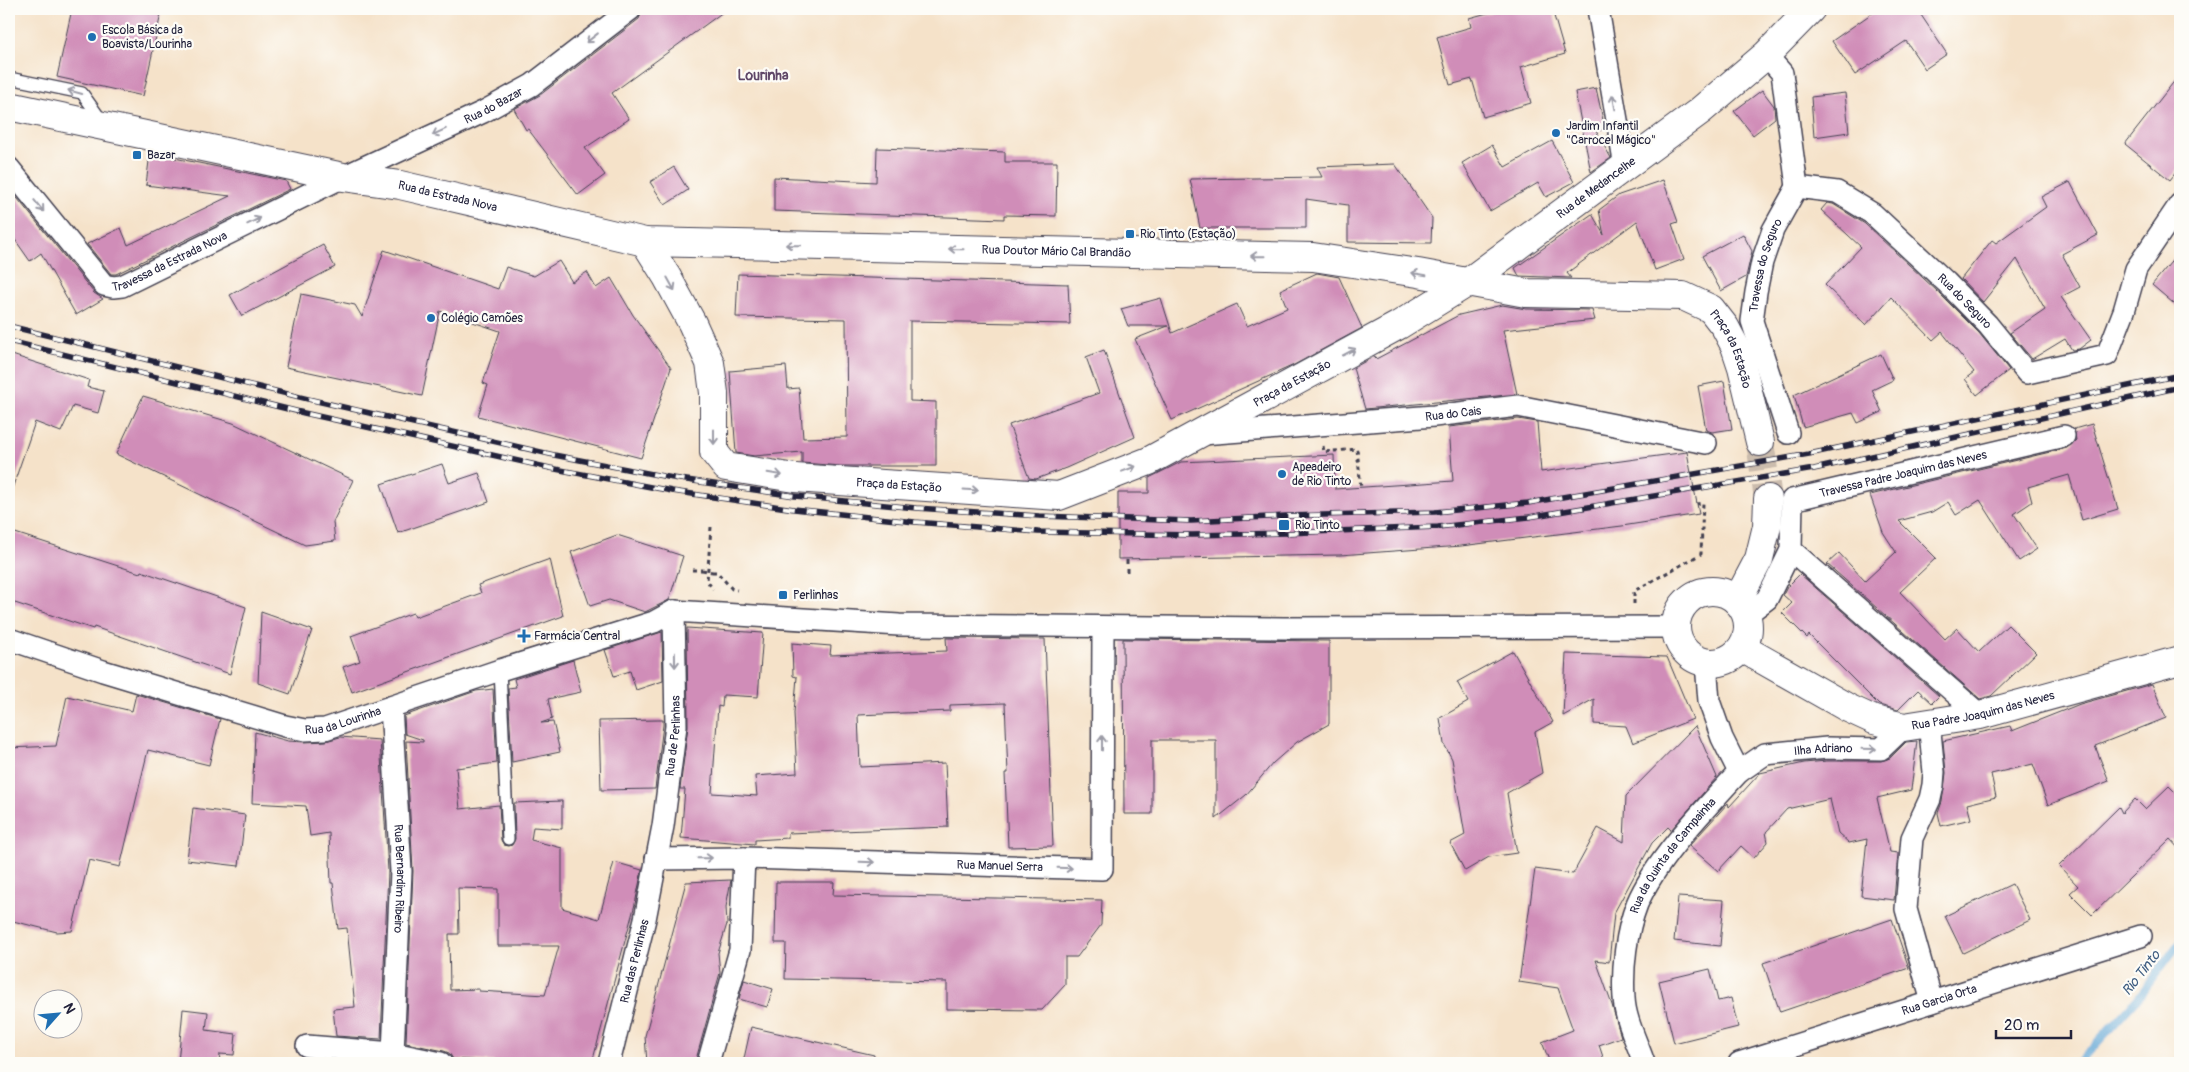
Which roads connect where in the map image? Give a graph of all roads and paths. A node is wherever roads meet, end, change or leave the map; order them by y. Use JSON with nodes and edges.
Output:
{"nodes":[{"id":1,"x":631,"y":9,"type":"edge"},
{"id":2,"x":1598,"y":9,"type":"edge"},
{"id":3,"x":1812,"y":9,"type":"edge"},
{"id":4,"x":1766,"y":55,"type":"junction"},
{"id":5,"x":9,"y":78,"type":"edge"},
{"id":6,"x":9,"y":106,"type":"edge"},
{"id":7,"x":106,"y":127,"type":"junction"},
{"id":8,"x":1625,"y":167,"type":"junction"},
{"id":9,"x":9,"y":168,"type":"edge"},
{"id":10,"x":343,"y":177,"type":"junction"},
{"id":11,"x":1797,"y":186,"type":"junction"},
{"id":12,"x":2180,"y":204,"type":"edge"},
{"id":13,"x":645,"y":242,"type":"junction"},
{"id":14,"x":1467,"y":283,"type":"junction"},
{"id":15,"x":1321,"y":425,"type":"junction"},
{"id":16,"x":1788,"y":433,"type":"dead end"},
{"id":17,"x":1199,"y":434,"type":"junction"},
{"id":18,"x":2064,"y":436,"type":"dead end"},
{"id":19,"x":1760,"y":442,"type":"tunnel mouth"},
{"id":20,"x":1706,"y":443,"type":"dead end"},
{"id":21,"x":1361,"y":488,"type":"dead end"},
{"id":22,"x":1768,"y":499,"type":"tunnel mouth"},
{"id":23,"x":1697,"y":504,"type":"dead end"},
{"id":24,"x":711,"y":527,"type":"dead end"},
{"id":25,"x":1791,"y":550,"type":"junction"},
{"id":26,"x":1127,"y":559,"type":"dead end"},
{"id":27,"x":692,"y":570,"type":"dead end"},
{"id":28,"x":1127,"y":572,"type":"dead end"},
{"id":29,"x":741,"y":590,"type":"dead end"},
{"id":30,"x":716,"y":593,"type":"dead end"},
{"id":31,"x":1742,"y":608,"type":"junction"},
{"id":32,"x":674,"y":611,"type":"junction"},
{"id":33,"x":1103,"y":627,"type":"junction"},
{"id":34,"x":1636,"y":627,"type":"junction"},
{"id":35,"x":1676,"y":627,"type":"junction"},
{"id":36,"x":9,"y":639,"type":"edge"},
{"id":37,"x":1742,"y":648,"type":"junction"},
{"id":38,"x":2180,"y":660,"type":"edge"},
{"id":39,"x":1706,"y":663,"type":"junction"},
{"id":40,"x":500,"y":670,"type":"junction"},
{"id":41,"x":391,"y":707,"type":"junction"},
{"id":42,"x":1980,"y":715,"type":"junction"},
{"id":43,"x":1917,"y":724,"type":"junction"},
{"id":44,"x":1739,"y":772,"type":"junction"},
{"id":45,"x":508,"y":839,"type":"dead end"},
{"id":46,"x":744,"y":858,"type":"junction"},
{"id":47,"x":656,"y":859,"type":"junction"},
{"id":48,"x":2141,"y":936,"type":"dead end"},
{"id":49,"x":1932,"y":1002,"type":"junction"},
{"id":50,"x":307,"y":1046,"type":"dead end"},
{"id":51,"x":393,"y":1053,"type":"junction"},
{"id":52,"x":441,"y":1063,"type":"edge"},
{"id":53,"x":610,"y":1063,"type":"edge"},
{"id":54,"x":708,"y":1063,"type":"edge"},
{"id":55,"x":1644,"y":1063,"type":"edge"},
{"id":56,"x":1739,"y":1063,"type":"edge"}],
"edges":[{"from":1,"to":10,"type":"street","name":"Rua do Bazar","one_way":true},
{"from":8,"to":2,"type":"street","one_way":true},
{"from":3,"to":4,"type":"street","name":"Rua de Medancelhe"},
{"from":4,"to":8,"type":"street","name":"Rua de Medancelhe"},
{"from":4,"to":11,"type":"street"},
{"from":7,"to":5,"type":"lane","one_way":true},
{"from":6,"to":7,"type":"street","name":"Rua da Estrada Nova"},
{"from":7,"to":10,"type":"street","name":"Rua da Estrada Nova"},
{"from":8,"to":14,"type":"street","name":"Rua de Medancelhe"},
{"from":9,"to":10,"type":"street","name":"Travessa da Estrada Nova","one_way":true},
{"from":10,"to":13,"type":"street","name":"Rua da Estrada Nova"},
{"from":11,"to":12,"type":"street","name":"Rua do Seguro"},
{"from":11,"to":16,"type":"street","name":"Travessa do Seguro"},
{"from":14,"to":13,"type":"street","name":"Rua Doutor Mário Cal Brandão","one_way":true},
{"from":13,"to":17,"type":"street","name":"Praça da Estação","one_way":true},
{"from":17,"to":14,"type":"street","name":"Praça da Estação","one_way":true},
{"from":14,"to":19,"type":"street","name":"Praça da Estação"},
{"from":15,"to":17,"type":"street","name":"Rua do Cais"},
{"from":15,"to":20,"type":"street","name":"Rua do Cais"},
{"from":15,"to":21,"type":"path"},
{"from":18,"to":25,"type":"street","name":"Travessa Padre Joaquim das Neves"},
{"from":22,"to":31,"type":"street"},
{"from":23,"to":34,"type":"path"},
{"from":24,"to":30,"type":"path"},
{"from":25,"to":31,"type":"street","name":"Travessa Padre Joaquim das Neves"},
{"from":25,"to":42,"type":"street"},
{"from":26,"to":28,"type":"path"},
{"from":27,"to":29,"type":"path","bridge":true},
{"from":31,"to":35,"type":"street"},
{"from":31,"to":37,"type":"street"},
{"from":32,"to":33,"type":"street"},
{"from":32,"to":40,"type":"street","name":"Rua da Lourinha"},
{"from":32,"to":47,"type":"street","name":"Rua de Perlinhas","one_way":true},
{"from":33,"to":34,"type":"street"},
{"from":46,"to":33,"type":"street","name":"Rua Manuel Serra","one_way":true},
{"from":34,"to":35,"type":"street"},
{"from":35,"to":39,"type":"street"},
{"from":36,"to":41,"type":"street","name":"Rua da Lourinha"},
{"from":37,"to":39,"type":"street"},
{"from":37,"to":43,"type":"street","name":"Rua Padre Joaquim das Neves"},
{"from":38,"to":42,"type":"street","name":"Rua Padre Joaquim das Neves"},
{"from":39,"to":44,"type":"street"},
{"from":40,"to":41,"type":"street","name":"Rua da Lourinha"},
{"from":40,"to":45,"type":"lane"},
{"from":41,"to":51,"type":"street","name":"Rua Bernardim Ribeiro"},
{"from":42,"to":43,"type":"street","name":"Rua Padre Joaquim das Neves"},
{"from":44,"to":43,"type":"street","name":"Ilha Adriano","one_way":true},
{"from":43,"to":49,"type":"street"},
{"from":44,"to":55,"type":"street","name":"Rua da Quinta da Campainha"},
{"from":47,"to":46,"type":"street","name":"Rua Manuel Serra","one_way":true},
{"from":46,"to":54,"type":"street"},
{"from":47,"to":53,"type":"street","name":"Rua das Perlinhas"},
{"from":48,"to":49,"type":"street","name":"Rua Garcia Orta"},
{"from":49,"to":56,"type":"street","name":"Rua Garcia Orta"},
{"from":50,"to":51,"type":"street"},
{"from":51,"to":52,"type":"street"}]}
